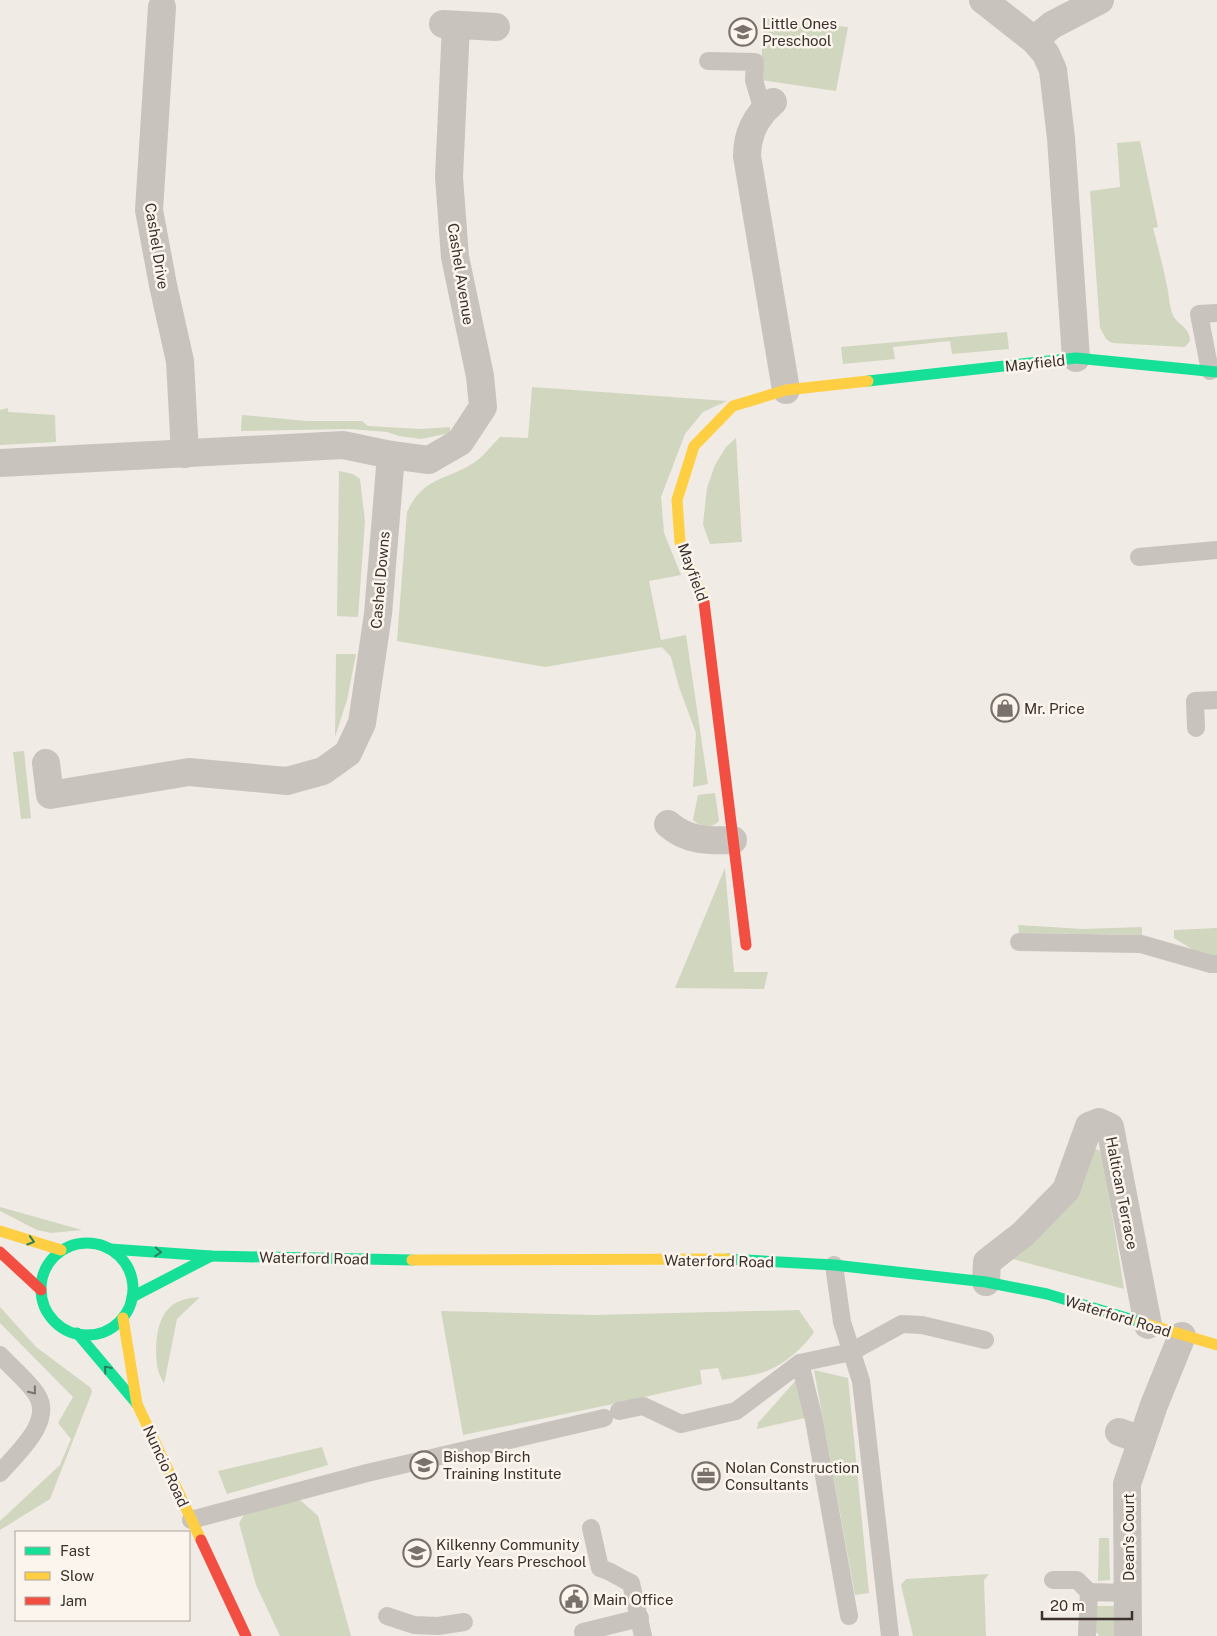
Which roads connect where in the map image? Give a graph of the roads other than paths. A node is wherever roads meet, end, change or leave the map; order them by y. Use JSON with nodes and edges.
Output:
{"nodes":[{"id":1,"x":983,"y":0,"type":"edge"},
{"id":2,"x":1100,"y":0,"type":"edge"},
{"id":3,"x":159,"y":7,"type":"dead end"},
{"id":4,"x":496,"y":27,"type":"dead end"},
{"id":5,"x":1034,"y":40,"type":"junction"},
{"id":6,"x":708,"y":60,"type":"dead end"},
{"id":7,"x":768,"y":106,"type":"joint"},
{"id":8,"x":1217,"y":313,"type":"edge"},
{"id":9,"x":1076,"y":358,"type":"junction"},
{"id":10,"x":1214,"y":371,"type":"edge"},
{"id":11,"x":786,"y":390,"type":"junction"},
{"id":12,"x":184,"y":454,"type":"junction"},
{"id":13,"x":391,"y":455,"type":"junction"},
{"id":14,"x":0,"y":463,"type":"edge"},
{"id":15,"x":1217,"y":550,"type":"edge"},
{"id":16,"x":1139,"y":558,"type":"dead end"},
{"id":17,"x":1217,"y":700,"type":"edge"},
{"id":18,"x":1196,"y":728,"type":"dead end"},
{"id":19,"x":46,"y":763,"type":"dead end"},
{"id":20,"x":668,"y":824,"type":"dead end"},
{"id":21,"x":733,"y":840,"type":"junction"},
{"id":22,"x":1019,"y":942,"type":"dead end"},
{"id":23,"x":746,"y":945,"type":"dead end"},
{"id":24,"x":1217,"y":964,"type":"edge"},
{"id":25,"x":0,"y":1232,"type":"edge"},
{"id":26,"x":110,"y":1249,"type":"junction"},
{"id":27,"x":61,"y":1250,"type":"junction"},
{"id":28,"x":0,"y":1252,"type":"edge"},
{"id":29,"x":212,"y":1256,"type":"junction"},
{"id":30,"x":834,"y":1265,"type":"junction"},
{"id":31,"x":986,"y":1282,"type":"junction"},
{"id":32,"x":41,"y":1290,"type":"junction"},
{"id":33,"x":132,"y":1296,"type":"junction"},
{"id":34,"x":123,"y":1318,"type":"junction"},
{"id":35,"x":1148,"y":1325,"type":"junction"},
{"id":36,"x":77,"y":1333,"type":"junction"},
{"id":37,"x":1182,"y":1336,"type":"junction"},
{"id":38,"x":985,"y":1340,"type":"dead end"},
{"id":39,"x":1217,"y":1345,"type":"edge"},
{"id":40,"x":852,"y":1352,"type":"junction"},
{"id":41,"x":0,"y":1355,"type":"edge"},
{"id":42,"x":800,"y":1363,"type":"junction"},
{"id":43,"x":137,"y":1404,"type":"junction"},
{"id":44,"x":0,"y":1473,"type":"edge"},
{"id":45,"x":192,"y":1520,"type":"junction"},
{"id":46,"x":591,"y":1528,"type":"dead end"},
{"id":47,"x":1053,"y":1580,"type":"dead end"},
{"id":48,"x":1089,"y":1592,"type":"junction"},
{"id":49,"x":1128,"y":1593,"type":"junction"},
{"id":50,"x":387,"y":1616,"type":"dead end"},
{"id":51,"x":849,"y":1616,"type":"dead end"},
{"id":52,"x":640,"y":1618,"type":"junction"},
{"id":53,"x":464,"y":1622,"type":"dead end"},
{"id":54,"x":1083,"y":1631,"type":"dead end"},
{"id":55,"x":583,"y":1632,"type":"dead end"},
{"id":56,"x":246,"y":1636,"type":"edge"},
{"id":57,"x":643,"y":1636,"type":"edge"},
{"id":58,"x":890,"y":1636,"type":"edge"},
{"id":59,"x":1128,"y":1636,"type":"edge"}],
"edges":[{"from":1,"to":5,"type":"street","name":"Mayfield"},
{"from":2,"to":5,"type":"street"},
{"from":3,"to":12,"type":"street","name":"Cashel Drive"},
{"from":4,"to":13,"type":"street","name":"Cashel Avenue"},
{"from":5,"to":9,"type":"street","name":"Mayfield"},
{"from":6,"to":7,"type":"lane"},
{"from":7,"to":11,"type":"street"},
{"from":8,"to":10,"type":"lane"},
{"from":9,"to":10,"type":"main road","name":"Mayfield"},
{"from":9,"to":11,"type":"main road","name":"Mayfield"},
{"from":11,"to":21,"type":"main road","name":"Mayfield"},
{"from":12,"to":13,"type":"street"},
{"from":12,"to":14,"type":"street"},
{"from":13,"to":19,"type":"street","name":"Cashel Downs"},
{"from":15,"to":16,"type":"lane"},
{"from":17,"to":18,"type":"lane"},
{"from":20,"to":21,"type":"street"},
{"from":21,"to":23,"type":"main road","name":"Mayfield"},
{"from":22,"to":24,"type":"lane"},
{"from":25,"to":27,"type":"main road","one_way":true},
{"from":26,"to":27,"type":"main road"},
{"from":26,"to":29,"type":"main road","name":"Waterford Road","one_way":true},
{"from":26,"to":33,"type":"main road"},
{"from":27,"to":32,"type":"main road"},
{"from":28,"to":32,"type":"main road"},
{"from":29,"to":30,"type":"main road","name":"Waterford Road"},
{"from":29,"to":33,"type":"main road","name":"Waterford Road"},
{"from":30,"to":31,"type":"main road","name":"Waterford Road"},
{"from":30,"to":40,"type":"lane"},
{"from":31,"to":35,"type":"main road","name":"Waterford Road"},
{"from":31,"to":35,"type":"street","name":"Haltican Terrace"},
{"from":32,"to":36,"type":"main road"},
{"from":33,"to":34,"type":"main road"},
{"from":34,"to":36,"type":"main road"},
{"from":34,"to":43,"type":"main road","name":"Nuncio Road"},
{"from":35,"to":37,"type":"main road","name":"Waterford Road"},
{"from":43,"to":36,"type":"main road","name":"Nuncio Road","one_way":true},
{"from":37,"to":39,"type":"main road","name":"Waterford Road"},
{"from":37,"to":49,"type":"street","name":"Dean's Court"},
{"from":38,"to":40,"type":"lane"},
{"from":40,"to":42,"type":"lane"},
{"from":40,"to":58,"type":"lane"},
{"from":41,"to":44,"type":"lane","one_way":true},
{"from":42,"to":45,"type":"lane"},
{"from":42,"to":51,"type":"lane"},
{"from":43,"to":45,"type":"main road","name":"Nuncio Road"},
{"from":45,"to":56,"type":"main road","name":"Nuncio Road"},
{"from":46,"to":52,"type":"lane"},
{"from":47,"to":48,"type":"lane"},
{"from":48,"to":49,"type":"lane"},
{"from":48,"to":54,"type":"lane"},
{"from":49,"to":59,"type":"street","name":"Dean's Court"},
{"from":50,"to":53,"type":"lane"},
{"from":52,"to":55,"type":"lane"},
{"from":52,"to":57,"type":"lane"}]}
